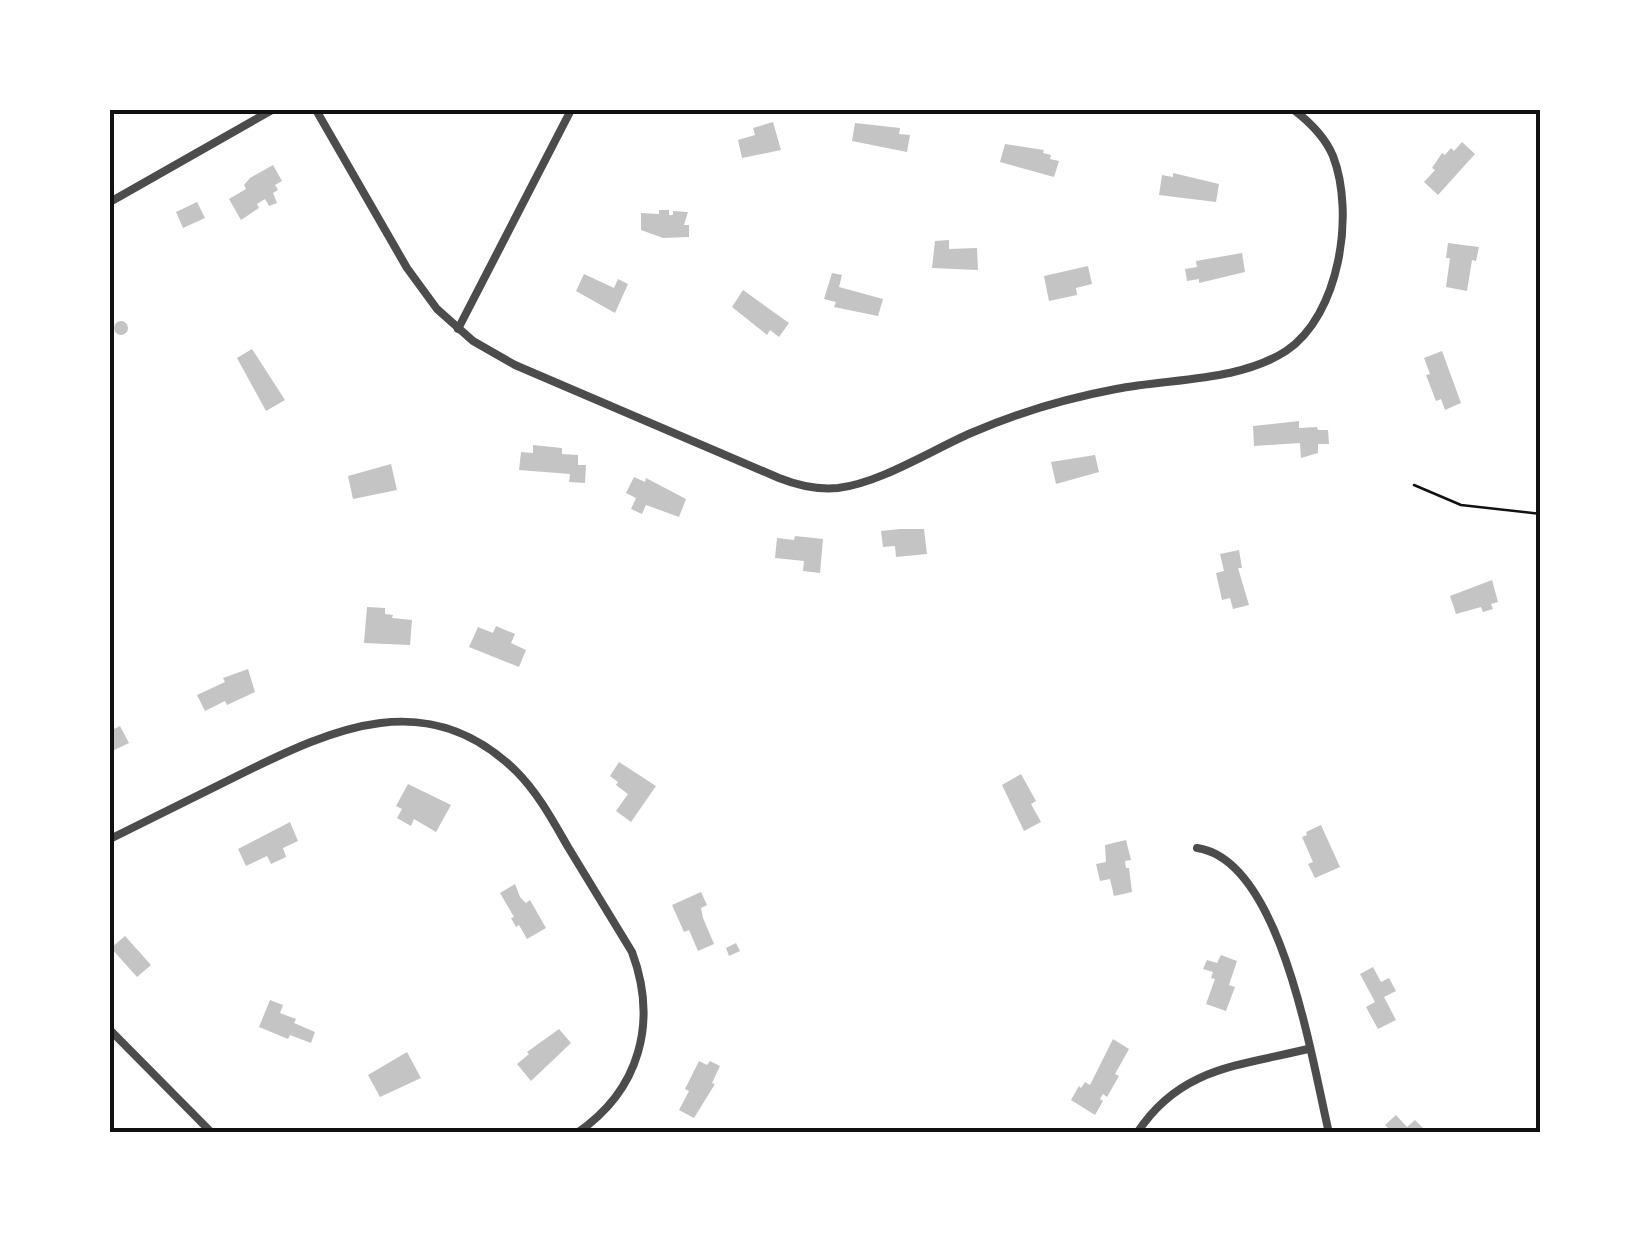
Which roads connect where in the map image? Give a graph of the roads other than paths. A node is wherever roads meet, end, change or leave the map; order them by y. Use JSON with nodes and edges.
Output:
{"nodes":[{"id":1,"x":272,"y":110,"type":"edge"},
{"id":2,"x":316,"y":110,"type":"edge"},
{"id":3,"x":572,"y":110,"type":"edge"},
{"id":4,"x":1294,"y":110,"type":"edge"},
{"id":5,"x":110,"y":202,"type":"edge"},
{"id":6,"x":458,"y":329,"type":"junction"},
{"id":7,"x":110,"y":839,"type":"edge"},
{"id":8,"x":1197,"y":848,"type":"dead end"},
{"id":9,"x":110,"y":1030,"type":"edge"},
{"id":10,"x":1308,"y":1048,"type":"junction"},
{"id":11,"x":212,"y":1133,"type":"edge"},
{"id":12,"x":577,"y":1133,"type":"edge"},
{"id":13,"x":1137,"y":1133,"type":"edge"},
{"id":14,"x":1329,"y":1133,"type":"edge"}],
"edges":[{"from":1,"to":5,"type":"street"},
{"from":2,"to":6,"type":"street"},
{"from":3,"to":6,"type":"street"},
{"from":4,"to":6,"type":"street"},
{"from":7,"to":12,"type":"street"},
{"from":8,"to":10,"type":"street"},
{"from":9,"to":11,"type":"street"},
{"from":10,"to":13,"type":"street"},
{"from":10,"to":14,"type":"street"}]}
